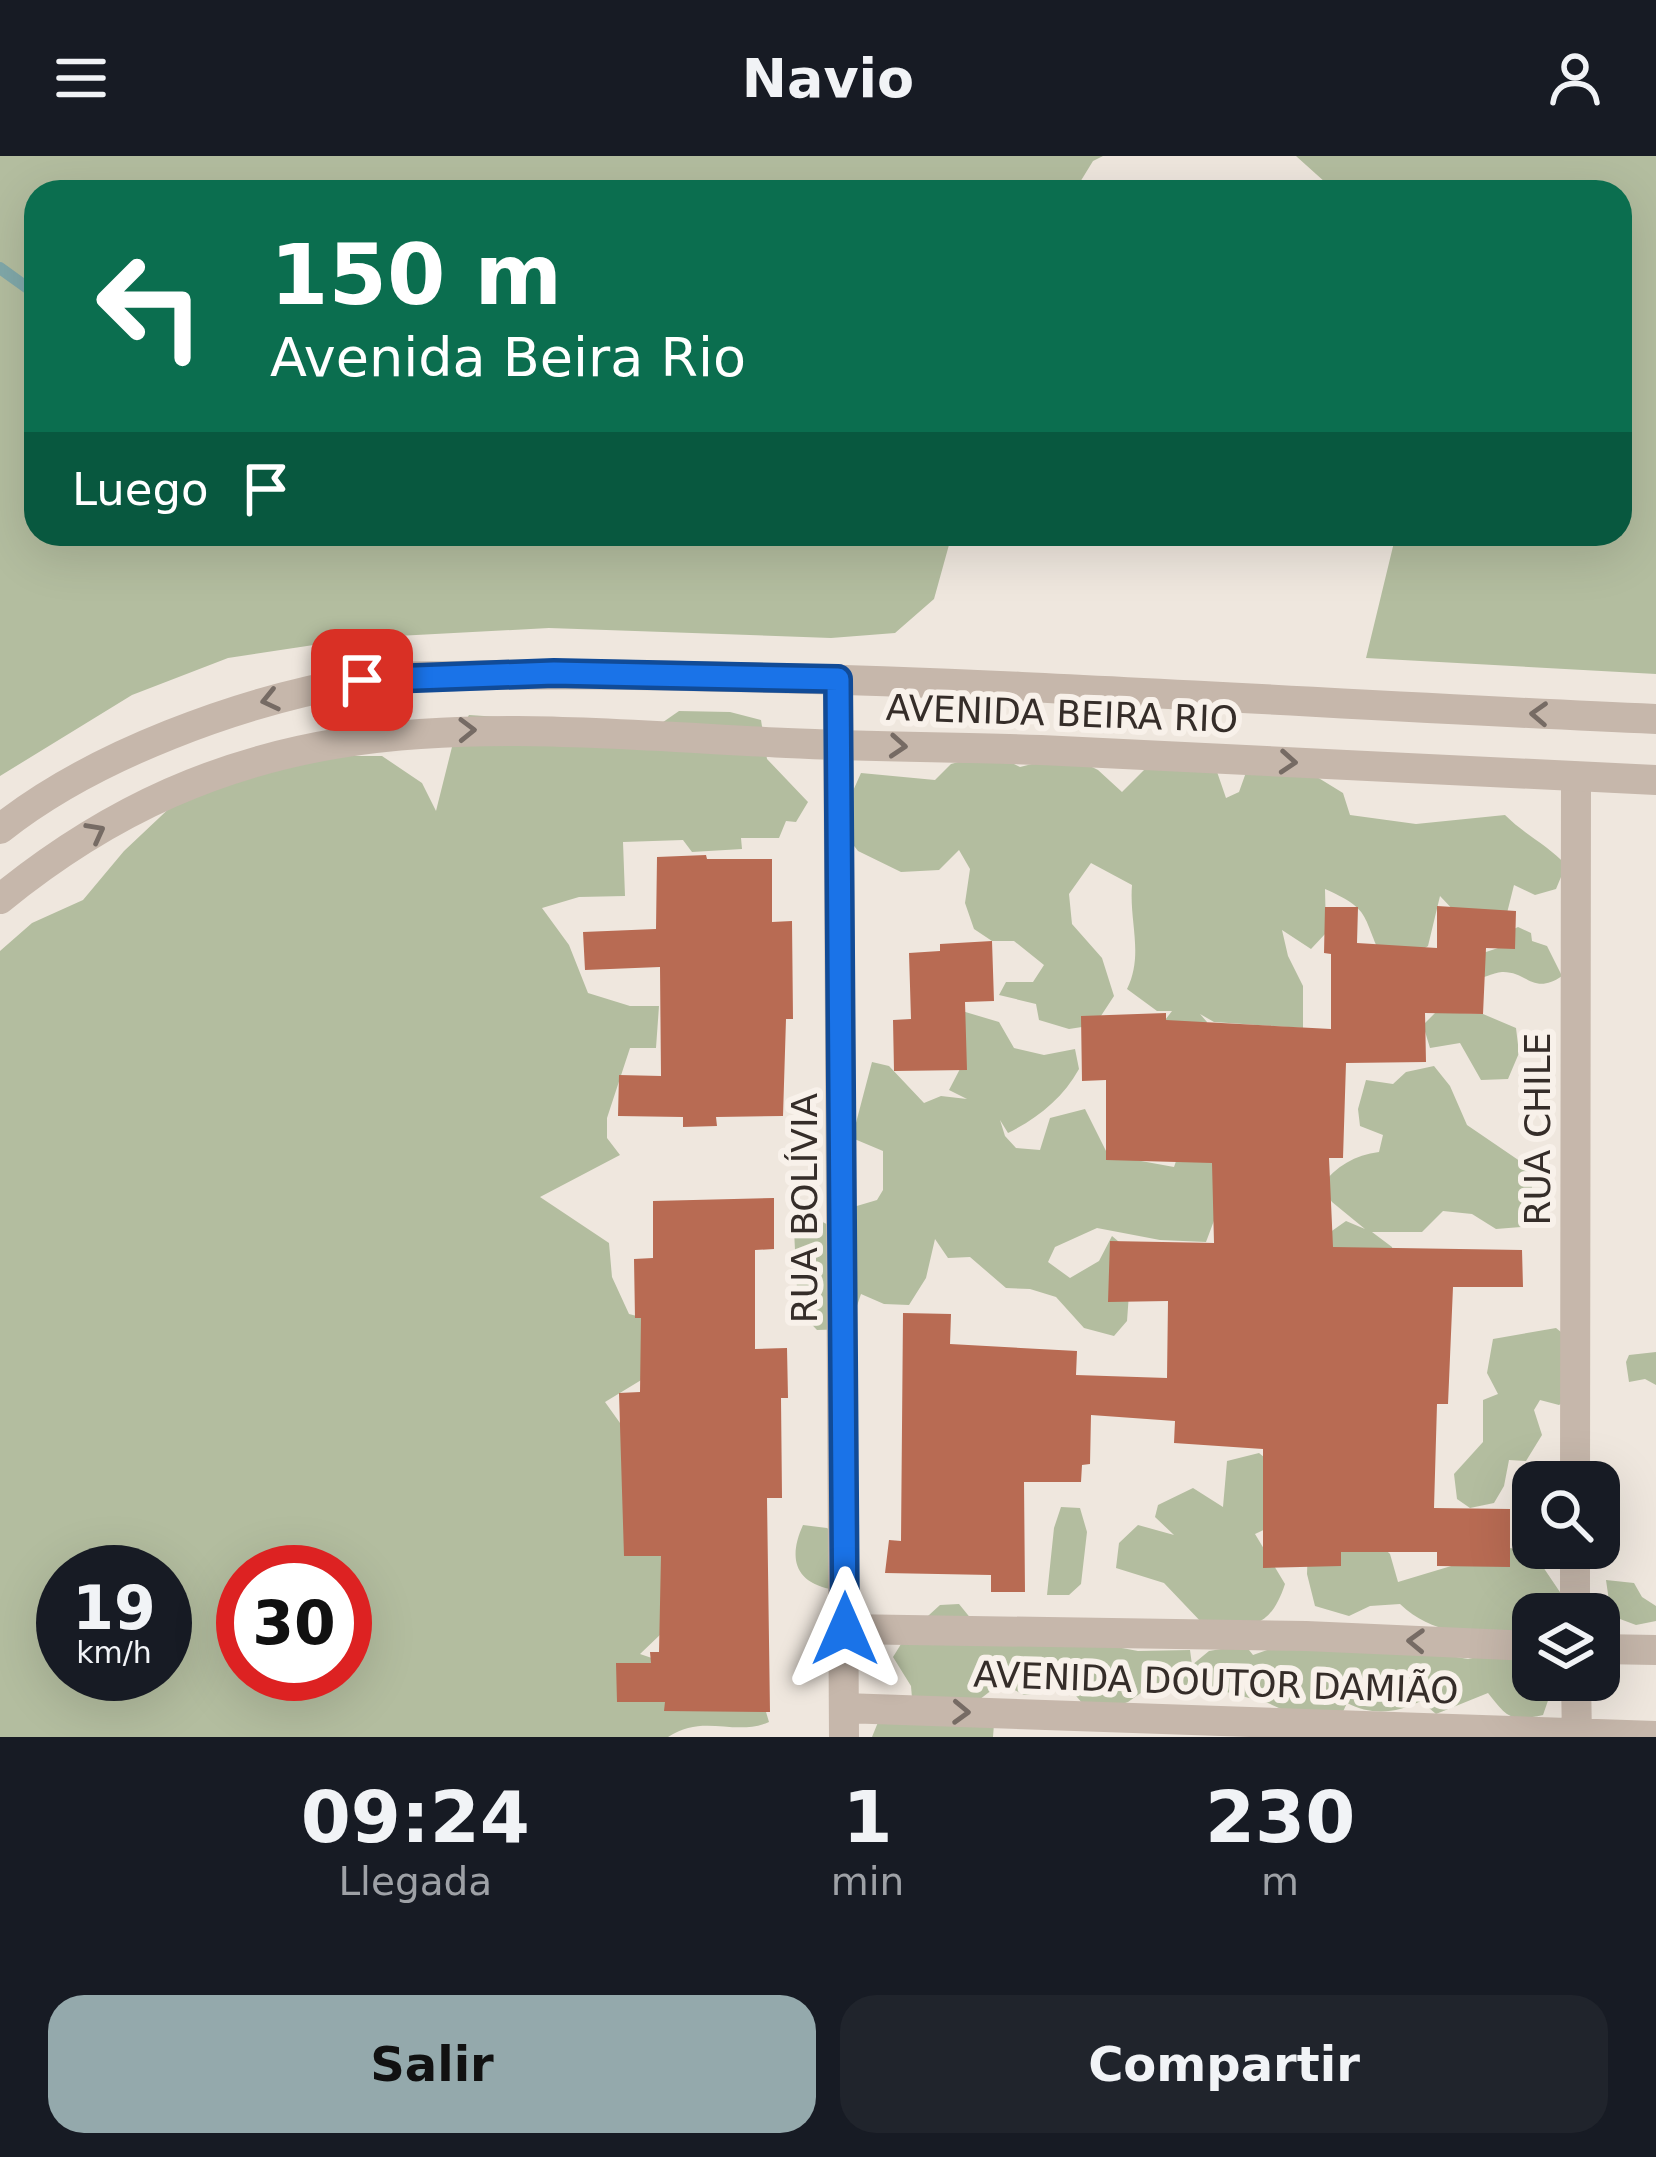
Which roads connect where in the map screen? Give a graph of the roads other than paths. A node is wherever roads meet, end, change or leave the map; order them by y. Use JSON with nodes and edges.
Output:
{"nodes":[{"id":1,"x":838,"y":679,"type":"junction"},
{"id":2,"x":1656,"y":719,"type":"edge"},
{"id":3,"x":841,"y":743,"type":"junction"},
{"id":4,"x":1576,"y":777,"type":"junction"},
{"id":5,"x":1656,"y":781,"type":"edge"},
{"id":6,"x":0,"y":829,"type":"edge"},
{"id":7,"x":0,"y":899,"type":"edge"},
{"id":8,"x":1575,"y":1461,"type":"edge"},
{"id":9,"x":845,"y":1629,"type":"junction"},
{"id":10,"x":1512,"y":1645,"type":"edge"},
{"id":11,"x":1620,"y":1649,"type":"edge"},
{"id":12,"x":1656,"y":1650,"type":"edge"},
{"id":13,"x":1576,"y":1701,"type":"edge"},
{"id":14,"x":844,"y":1723,"type":"edge"},
{"id":15,"x":1576,"y":1736,"type":"edge"},
{"id":16,"x":1656,"y":1736,"type":"edge"}],
"edges":[{"from":2,"to":1,"type":"street","name":"AVENIDA BEIRA RIO","one_way":true},
{"from":1,"to":3,"type":"street","name":"RUA BOLÍVIA"},
{"from":1,"to":6,"type":"street","name":"AVENIDA BEIRA RIO","one_way":true},
{"from":3,"to":4,"type":"street","name":"AVENIDA BEIRA RIO","one_way":true},
{"from":7,"to":3,"type":"street","name":"AVENIDA BEIRA RIO","one_way":true},
{"from":3,"to":9,"type":"street","name":"RUA BOLÍVIA"},
{"from":4,"to":5,"type":"street","name":"AVENIDA BEIRA RIO"},
{"from":4,"to":8,"type":"street","name":"RUA CHILE"},
{"from":10,"to":9,"type":"street","name":"AVENIDA DOUTOR DAMIÃO","one_way":true},
{"from":9,"to":14,"type":"street","name":"RUA BOLÍVIA"},
{"from":11,"to":12,"type":"street"},
{"from":13,"to":15,"type":"street"},
{"from":14,"to":15,"type":"street","name":"AVENIDA DOUTOR DAMIÃO","one_way":true},
{"from":15,"to":16,"type":"street","name":"AVENIDA DOUTOR DAMIÃO"}]}
